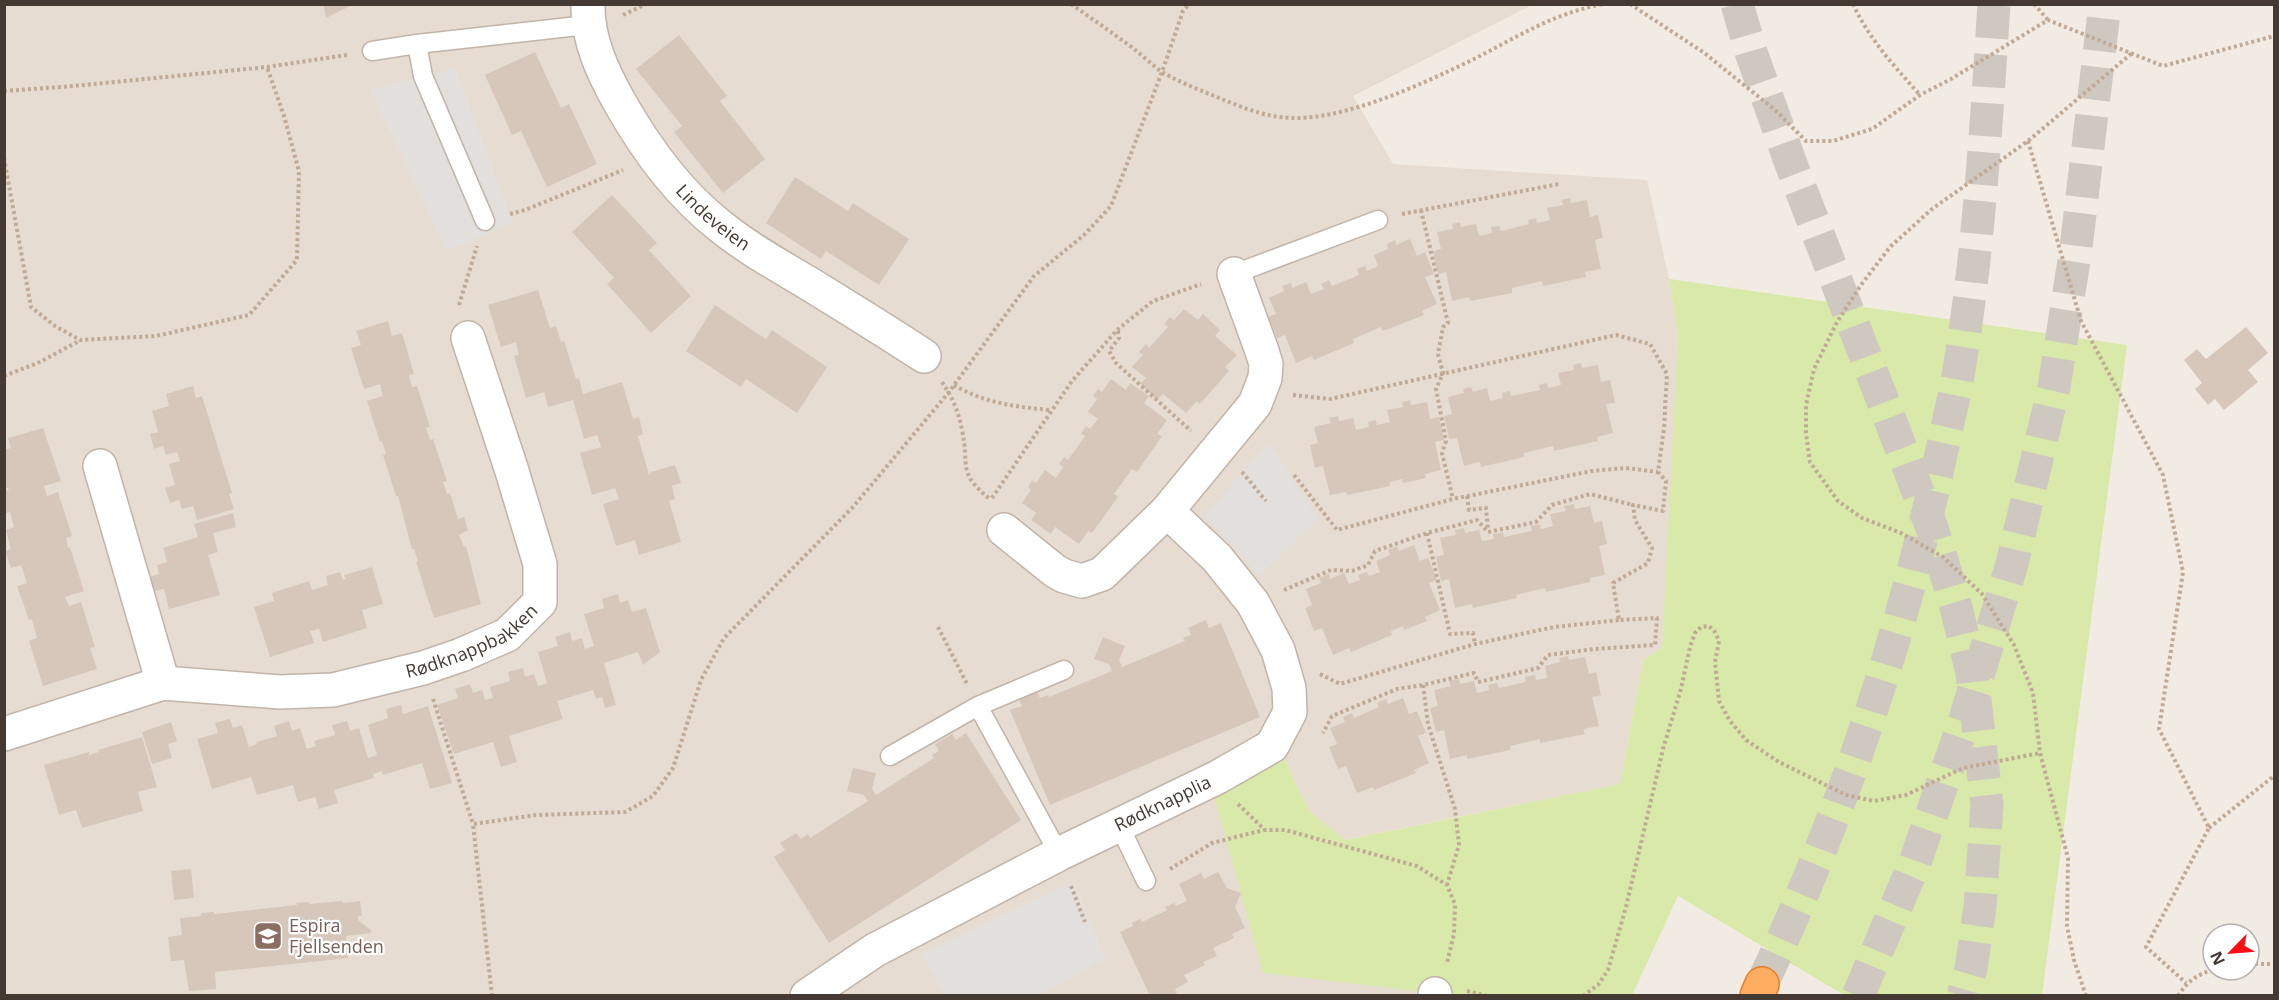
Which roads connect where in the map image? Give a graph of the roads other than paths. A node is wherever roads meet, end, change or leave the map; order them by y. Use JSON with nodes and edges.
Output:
{"nodes":[{"id":1,"x":587,"y":15,"type":"edge"},
{"id":2,"x":417,"y":44,"type":"junction"},
{"id":3,"x":372,"y":51,"type":"road end"},
{"id":4,"x":1378,"y":220,"type":"road end"},
{"id":5,"x":485,"y":221,"type":"road end"},
{"id":6,"x":1234,"y":274,"type":"joint"},
{"id":7,"x":468,"y":338,"type":"road end"},
{"id":8,"x":924,"y":356,"type":"dead end"},
{"id":9,"x":100,"y":466,"type":"dead end"},
{"id":10,"x":1167,"y":511,"type":"junction"},
{"id":11,"x":1002,"y":518,"type":"road end"},
{"id":12,"x":1064,"y":670,"type":"dead end"},
{"id":13,"x":163,"y":683,"type":"junction"},
{"id":14,"x":978,"y":706,"type":"junction"},
{"id":15,"x":4,"y":734,"type":"edge"},
{"id":16,"x":890,"y":756,"type":"dead end"},
{"id":17,"x":1119,"y":825,"type":"junction"},
{"id":18,"x":1059,"y":854,"type":"junction"},
{"id":19,"x":1146,"y":881,"type":"road end"},
{"id":20,"x":807,"y":996,"type":"edge"}],
"edges":[{"from":1,"to":2,"type":"lane"},
{"from":1,"to":8,"type":"street","name":"Lindeveien"},
{"from":2,"to":3,"type":"lane"},
{"from":2,"to":5,"type":"lane"},
{"from":4,"to":6,"type":"lane"},
{"from":6,"to":10,"type":"street"},
{"from":7,"to":13,"type":"street","name":"Rødknappbakken"},
{"from":9,"to":13,"type":"street"},
{"from":10,"to":11,"type":"street"},
{"from":10,"to":17,"type":"street","name":"Rødknapplia"},
{"from":12,"to":14,"type":"lane"},
{"from":13,"to":15,"type":"street","name":"Rødknappbakken"},
{"from":14,"to":16,"type":"lane"},
{"from":14,"to":18,"type":"lane"},
{"from":17,"to":18,"type":"street","name":"Rødknapplia"},
{"from":17,"to":19,"type":"lane"},
{"from":18,"to":20,"type":"street","name":"Rødknapplia"}]}
